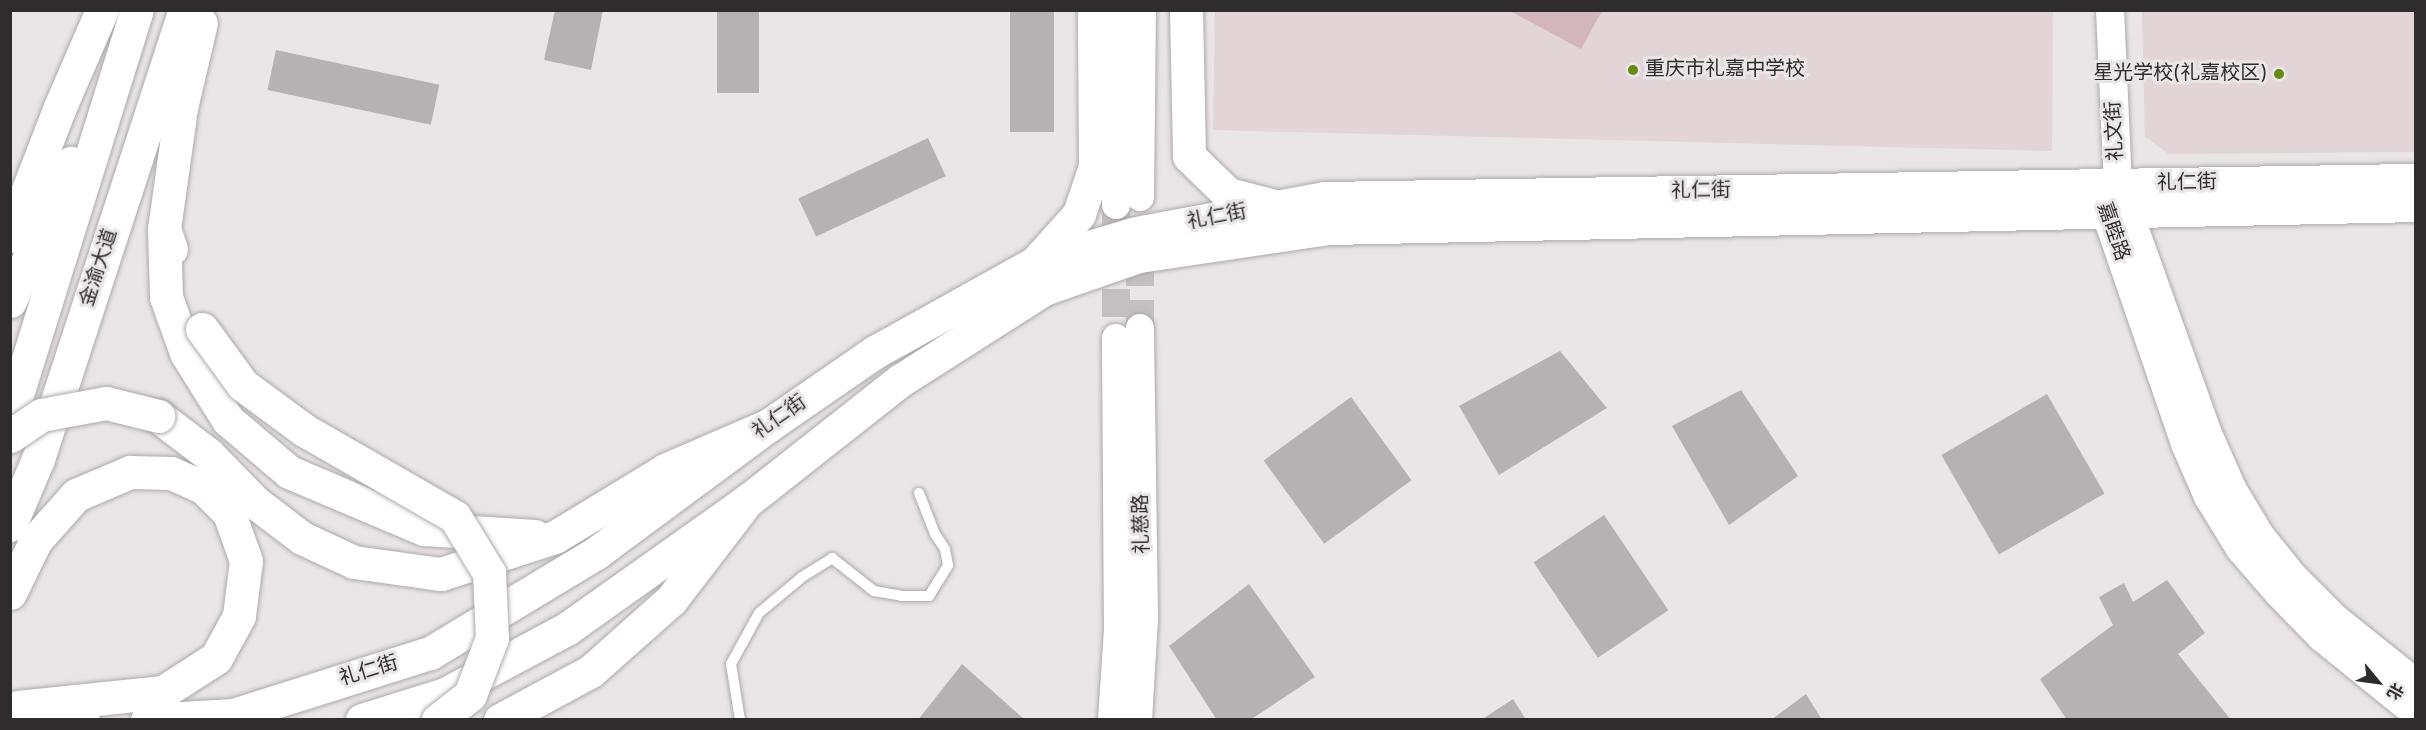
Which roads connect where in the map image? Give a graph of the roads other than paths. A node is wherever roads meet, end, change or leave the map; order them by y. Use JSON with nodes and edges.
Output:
{"nodes":[{"id":1,"x":102,"y":10,"type":"edge"},
{"id":2,"x":185,"y":10,"type":"edge"},
{"id":3,"x":204,"y":10,"type":"edge"},
{"id":4,"x":1094,"y":10,"type":"edge"},
{"id":5,"x":1118,"y":10,"type":"edge"},
{"id":6,"x":1142,"y":10,"type":"edge"},
{"id":7,"x":1186,"y":10,"type":"edge"},
{"id":8,"x":2110,"y":10,"type":"edge"},
{"id":9,"x":135,"y":16,"type":"edge"},
{"id":10,"x":2415,"y":180,"type":"edge"},
{"id":11,"x":2112,"y":199,"type":"junction"},
{"id":12,"x":2415,"y":205,"type":"edge"},
{"id":13,"x":1279,"y":207,"type":"junction"},
{"id":14,"x":164,"y":229,"type":"junction"},
{"id":15,"x":10,"y":236,"type":"edge"},
{"id":16,"x":1035,"y":263,"type":"junction"},
{"id":17,"x":10,"y":301,"type":"edge"},
{"id":18,"x":10,"y":417,"type":"edge"},
{"id":19,"x":769,"y":425,"type":"junction"},
{"id":20,"x":10,"y":436,"type":"edge"},
{"id":21,"x":919,"y":493,"type":"dead end"},
{"id":22,"x":747,"y":501,"type":"junction"},
{"id":23,"x":10,"y":525,"type":"edge"},
{"id":24,"x":555,"y":537,"type":"junction"},
{"id":25,"x":10,"y":593,"type":"edge"},
{"id":26,"x":2415,"y":683,"type":"edge"},
{"id":27,"x":14,"y":706,"type":"edge"},
{"id":28,"x":2415,"y":714,"type":"edge"},
{"id":29,"x":83,"y":720,"type":"edge"},
{"id":30,"x":147,"y":720,"type":"edge"},
{"id":31,"x":362,"y":720,"type":"edge"},
{"id":32,"x":438,"y":720,"type":"edge"},
{"id":33,"x":500,"y":720,"type":"edge"},
{"id":34,"x":740,"y":720,"type":"edge"},
{"id":35,"x":1112,"y":720,"type":"edge"},
{"id":36,"x":1138,"y":720,"type":"edge"}],
"edges":[{"from":1,"to":15,"type":"main road"},
{"from":2,"to":23,"type":"main road","name":"金渝大道"},
{"from":3,"to":14,"type":"main road"},
{"from":4,"to":16,"type":"main road"},
{"from":5,"to":6,"type":"street"},
{"from":7,"to":13,"type":"main road"},
{"from":8,"to":11,"type":"street","name":"礼文街"},
{"from":9,"to":17,"type":"main road"},
{"from":9,"to":18,"type":"main road","name":"金渝大道"},
{"from":10,"to":11,"type":"main road","name":"礼仁街"},
{"from":11,"to":12,"type":"main road","name":"礼仁街"},
{"from":11,"to":13,"type":"main road","name":"礼仁街"},
{"from":11,"to":22,"type":"main road","name":"礼仁街"},
{"from":11,"to":26,"type":"street","name":"嘉睦路"},
{"from":11,"to":28,"type":"street","name":"嘉睦路"},
{"from":13,"to":16,"type":"main road","name":"礼仁街"},
{"from":14,"to":24,"type":"main road"},
{"from":14,"to":32,"type":"main road","bridge":true},
{"from":16,"to":19,"type":"main road","name":"礼仁街"},
{"from":19,"to":24,"type":"main road"},
{"from":19,"to":30,"type":"main road","name":"礼仁街"},
{"from":20,"to":24,"type":"main road","bridge":true},
{"from":21,"to":34,"type":"lane"},
{"from":22,"to":31,"type":"main road","name":"礼仁街"},
{"from":22,"to":33,"type":"main road"},
{"from":25,"to":27,"type":"main road"},
{"from":27,"to":29,"type":"main road"},
{"from":35,"to":36,"type":"street","name":"礼慈路"}]}
